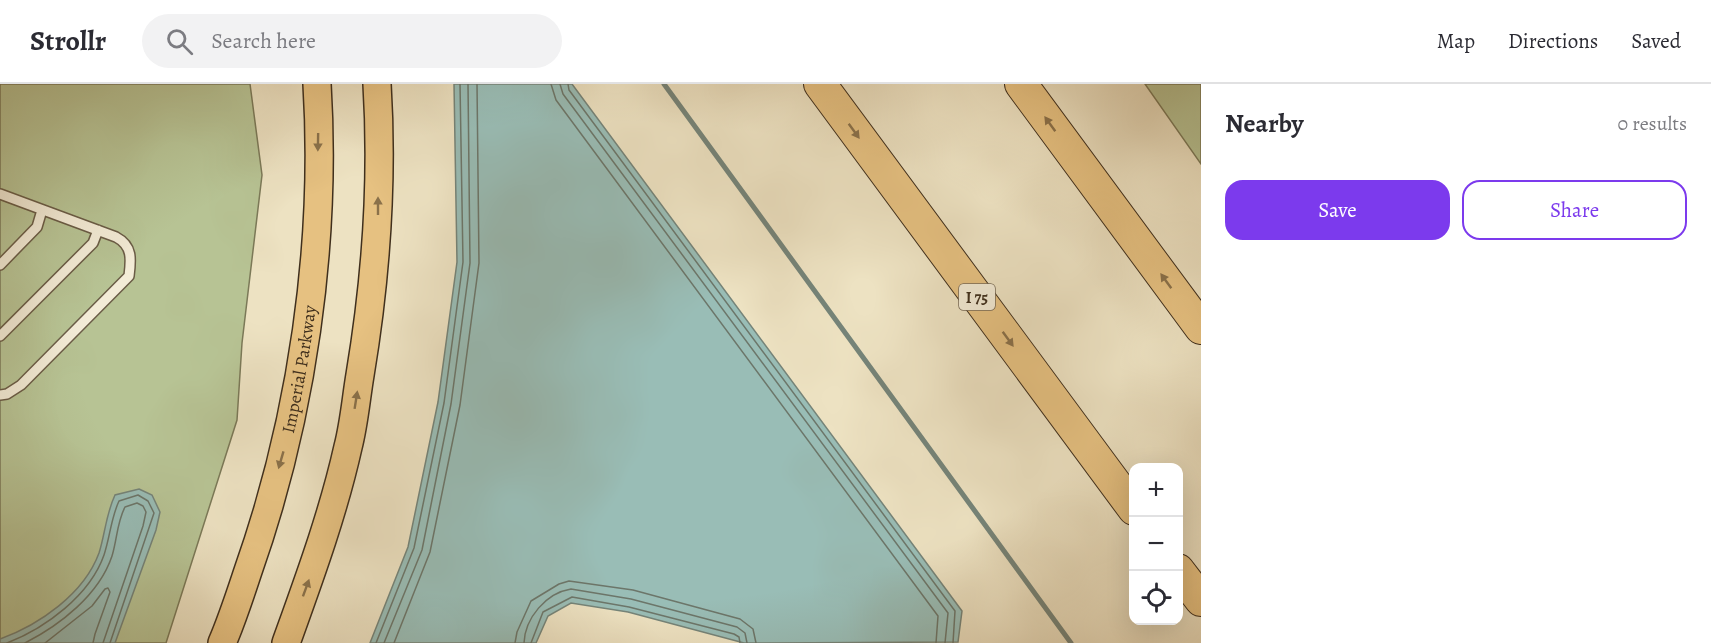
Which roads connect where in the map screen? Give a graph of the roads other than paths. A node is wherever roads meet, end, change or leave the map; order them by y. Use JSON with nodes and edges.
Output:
{"nodes":[{"id":1,"x":317,"y":84,"type":"edge"},
{"id":2,"x":377,"y":84,"type":"edge"},
{"id":3,"x":820,"y":84,"type":"edge"},
{"id":4,"x":1021,"y":84,"type":"edge"},
{"id":5,"x":0,"y":194,"type":"edge"},
{"id":6,"x":42,"y":210,"type":"junction"},
{"id":7,"x":98,"y":230,"type":"junction"},
{"id":8,"x":0,"y":265,"type":"edge"},
{"id":9,"x":1201,"y":328,"type":"edge"},
{"id":10,"x":0,"y":336,"type":"edge"},
{"id":11,"x":0,"y":394,"type":"edge"},
{"id":12,"x":1129,"y":502,"type":"edge"},
{"id":13,"x":1180,"y":571,"type":"edge"},
{"id":14,"x":1201,"y":600,"type":"edge"},
{"id":15,"x":222,"y":643,"type":"edge"},
{"id":16,"x":286,"y":643,"type":"edge"}],
"edges":[{"from":1,"to":15,"type":"main road","name":"Imperial Parkway","one_way":true},
{"from":16,"to":2,"type":"main road","one_way":true},
{"from":3,"to":12,"type":"highway","number":"I 75","one_way":true},
{"from":9,"to":4,"type":"highway","one_way":true},
{"from":5,"to":6,"type":"lane"},
{"from":6,"to":7,"type":"lane"},
{"from":6,"to":8,"type":"lane"},
{"from":7,"to":10,"type":"lane"},
{"from":7,"to":11,"type":"lane"},
{"from":13,"to":14,"type":"highway"}]}
